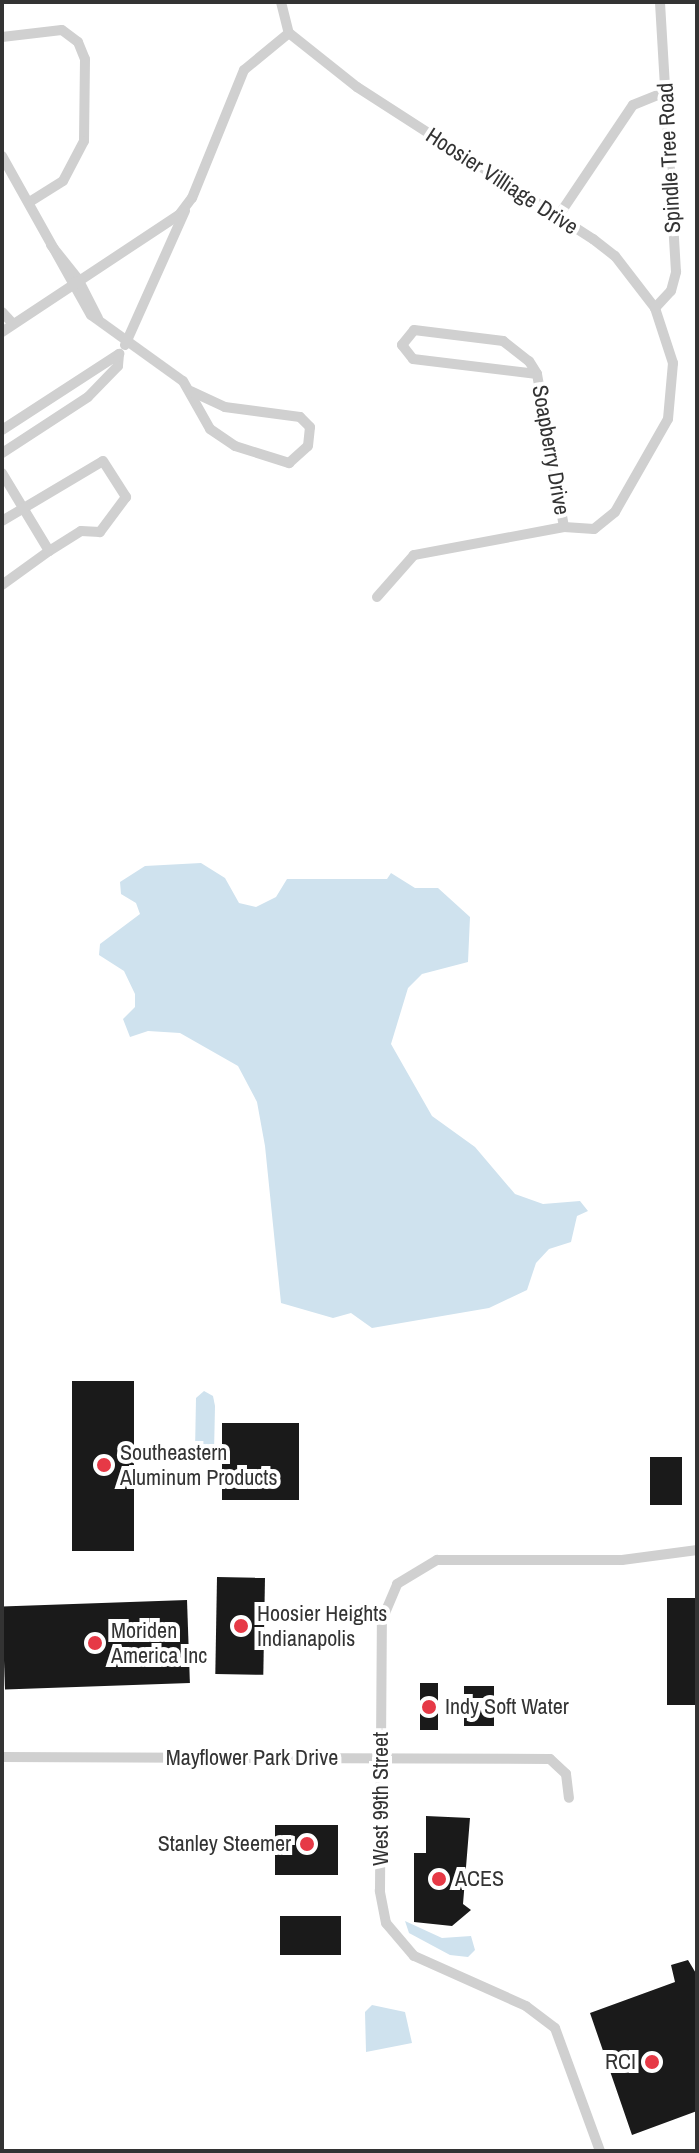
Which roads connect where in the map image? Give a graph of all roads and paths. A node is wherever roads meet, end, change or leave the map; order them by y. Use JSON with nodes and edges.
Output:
{"nodes":[{"id":1,"x":281,"y":2,"type":"edge"},
{"id":2,"x":660,"y":2,"type":"edge"},
{"id":3,"x":289,"y":33,"type":"junction"},
{"id":4,"x":2,"y":37,"type":"edge"},
{"id":5,"x":665,"y":92,"type":"junction"},
{"id":6,"x":2,"y":156,"type":"edge"},
{"id":7,"x":29,"y":202,"type":"junction"},
{"id":8,"x":187,"y":206,"type":"junction"},
{"id":9,"x":557,"y":218,"type":"junction"},
{"id":10,"x":74,"y":282,"type":"junction"},
{"id":11,"x":655,"y":308,"type":"junction"},
{"id":12,"x":2,"y":312,"type":"edge"},
{"id":13,"x":13,"y":324,"type":"junction"},
{"id":14,"x":2,"y":332,"type":"edge"},
{"id":15,"x":126,"y":343,"type":"junction"},
{"id":16,"x":119,"y":354,"type":"junction"},
{"id":17,"x":537,"y":374,"type":"junction"},
{"id":18,"x":191,"y":391,"type":"junction"},
{"id":19,"x":2,"y":430,"type":"edge"},
{"id":20,"x":2,"y":453,"type":"edge"},
{"id":21,"x":2,"y":473,"type":"edge"},
{"id":22,"x":23,"y":508,"type":"junction"},
{"id":23,"x":2,"y":521,"type":"edge"},
{"id":24,"x":564,"y":527,"type":"junction"},
{"id":25,"x":49,"y":551,"type":"junction"},
{"id":26,"x":2,"y":585,"type":"edge"},
{"id":27,"x":377,"y":597,"type":"dead end"},
{"id":28,"x":697,"y":1550,"type":"edge"},
{"id":29,"x":2,"y":1757,"type":"edge"},
{"id":30,"x":381,"y":1758,"type":"junction"},
{"id":31,"x":569,"y":1798,"type":"dead end"},
{"id":32,"x":603,"y":2148,"type":"edge"}],
"edges":[{"from":1,"to":3,"type":"street"},
{"from":2,"to":5,"type":"street","name":"Spindle Tree Road"},
{"from":3,"to":8,"type":"street"},
{"from":3,"to":9,"type":"street","name":"Hoosier Villiage Drive"},
{"from":4,"to":7,"type":"street"},
{"from":5,"to":9,"type":"street"},
{"from":5,"to":11,"type":"street","name":"Spindle Tree Road"},
{"from":6,"to":7,"type":"street"},
{"from":7,"to":10,"type":"street"},
{"from":8,"to":10,"type":"street"},
{"from":8,"to":15,"type":"street"},
{"from":9,"to":11,"type":"street","name":"Hoosier Villiage Drive"},
{"from":10,"to":13,"type":"street"},
{"from":10,"to":15,"type":"street"},
{"from":11,"to":24,"type":"street","name":"Hoosier Villiage Drive"},
{"from":12,"to":13,"type":"street"},
{"from":13,"to":14,"type":"street"},
{"from":15,"to":16,"type":"street"},
{"from":15,"to":18,"type":"street"},
{"from":16,"to":19,"type":"street"},
{"from":16,"to":20,"type":"street"},
{"from":17,"to":17,"type":"street","name":"Soapberry Drive"},
{"from":17,"to":24,"type":"street","name":"Soapberry Drive"},
{"from":18,"to":18,"type":"street"},
{"from":21,"to":22,"type":"street"},
{"from":22,"to":23,"type":"street"},
{"from":22,"to":25,"type":"street"},
{"from":22,"to":25,"type":"street"},
{"from":24,"to":27,"type":"street","name":"Hoosier Villiage Drive"},
{"from":25,"to":26,"type":"street"},
{"from":28,"to":30,"type":"street","name":"West 99th Street"},
{"from":29,"to":30,"type":"street","name":"Mayflower Park Drive"},
{"from":30,"to":31,"type":"street","name":"Mayflower Park Drive"},
{"from":30,"to":32,"type":"street","name":"West 99th Street"}]}
